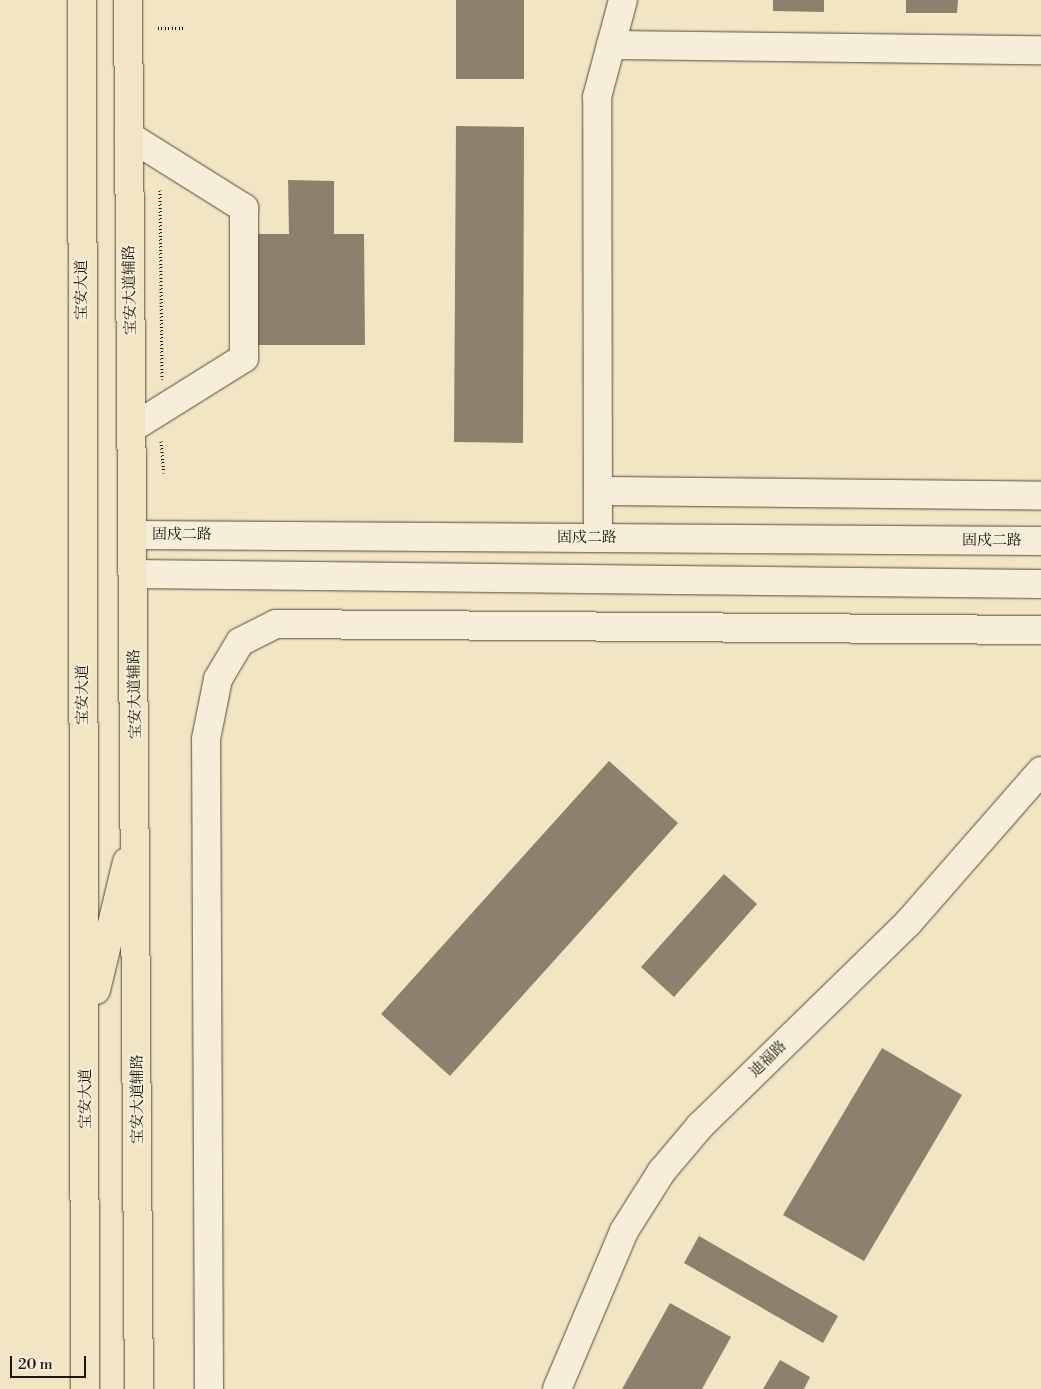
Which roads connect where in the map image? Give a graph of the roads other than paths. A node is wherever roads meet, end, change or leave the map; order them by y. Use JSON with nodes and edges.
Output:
{"nodes":[{"id":1,"x":82,"y":0,"type":"edge"},
{"id":2,"x":128,"y":0,"type":"edge"},
{"id":3,"x":623,"y":0,"type":"edge"},
{"id":4,"x":611,"y":45,"type":"junction"},
{"id":5,"x":1041,"y":50,"type":"edge"},
{"id":6,"x":129,"y":136,"type":"junction"},
{"id":7,"x":132,"y":428,"type":"junction"},
{"id":8,"x":598,"y":492,"type":"junction"},
{"id":9,"x":1041,"y":496,"type":"edge"},
{"id":10,"x":133,"y":535,"type":"junction"},
{"id":11,"x":598,"y":538,"type":"junction"},
{"id":12,"x":1041,"y":541,"type":"edge"},
{"id":13,"x":134,"y":574,"type":"junction"},
{"id":14,"x":1041,"y":584,"type":"edge"},
{"id":15,"x":1041,"y":630,"type":"edge"},
{"id":16,"x":1041,"y":771,"type":"edge"},
{"id":17,"x":137,"y":821,"type":"junction"},
{"id":18,"x":86,"y":1030,"type":"junction"},
{"id":19,"x":85,"y":1389,"type":"edge"},
{"id":20,"x":139,"y":1389,"type":"edge"},
{"id":21,"x":209,"y":1389,"type":"edge"},
{"id":22,"x":556,"y":1389,"type":"edge"}],
"edges":[{"from":1,"to":18,"type":"main road","name":"宝安大道"},
{"from":2,"to":6,"type":"main road","name":"宝安大道辅路"},
{"from":3,"to":4,"type":"street"},
{"from":4,"to":5,"type":"street"},
{"from":4,"to":8,"type":"street"},
{"from":6,"to":7,"type":"main road","name":"宝安大道辅路"},
{"from":6,"to":7,"type":"street"},
{"from":7,"to":10,"type":"main road","name":"宝安大道辅路"},
{"from":8,"to":9,"type":"street"},
{"from":8,"to":11,"type":"street"},
{"from":10,"to":11,"type":"street","name":"固戍二路"},
{"from":10,"to":13,"type":"main road","name":"宝安大道辅路"},
{"from":11,"to":12,"type":"street","name":"固戍二路"},
{"from":13,"to":14,"type":"street"},
{"from":13,"to":17,"type":"main road","name":"宝安大道辅路"},
{"from":15,"to":21,"type":"street"},
{"from":16,"to":22,"type":"street","name":"迪福路"},
{"from":17,"to":18,"type":"main road"},
{"from":17,"to":20,"type":"main road","name":"宝安大道辅路"},
{"from":18,"to":19,"type":"main road","name":"宝安大道"}]}
